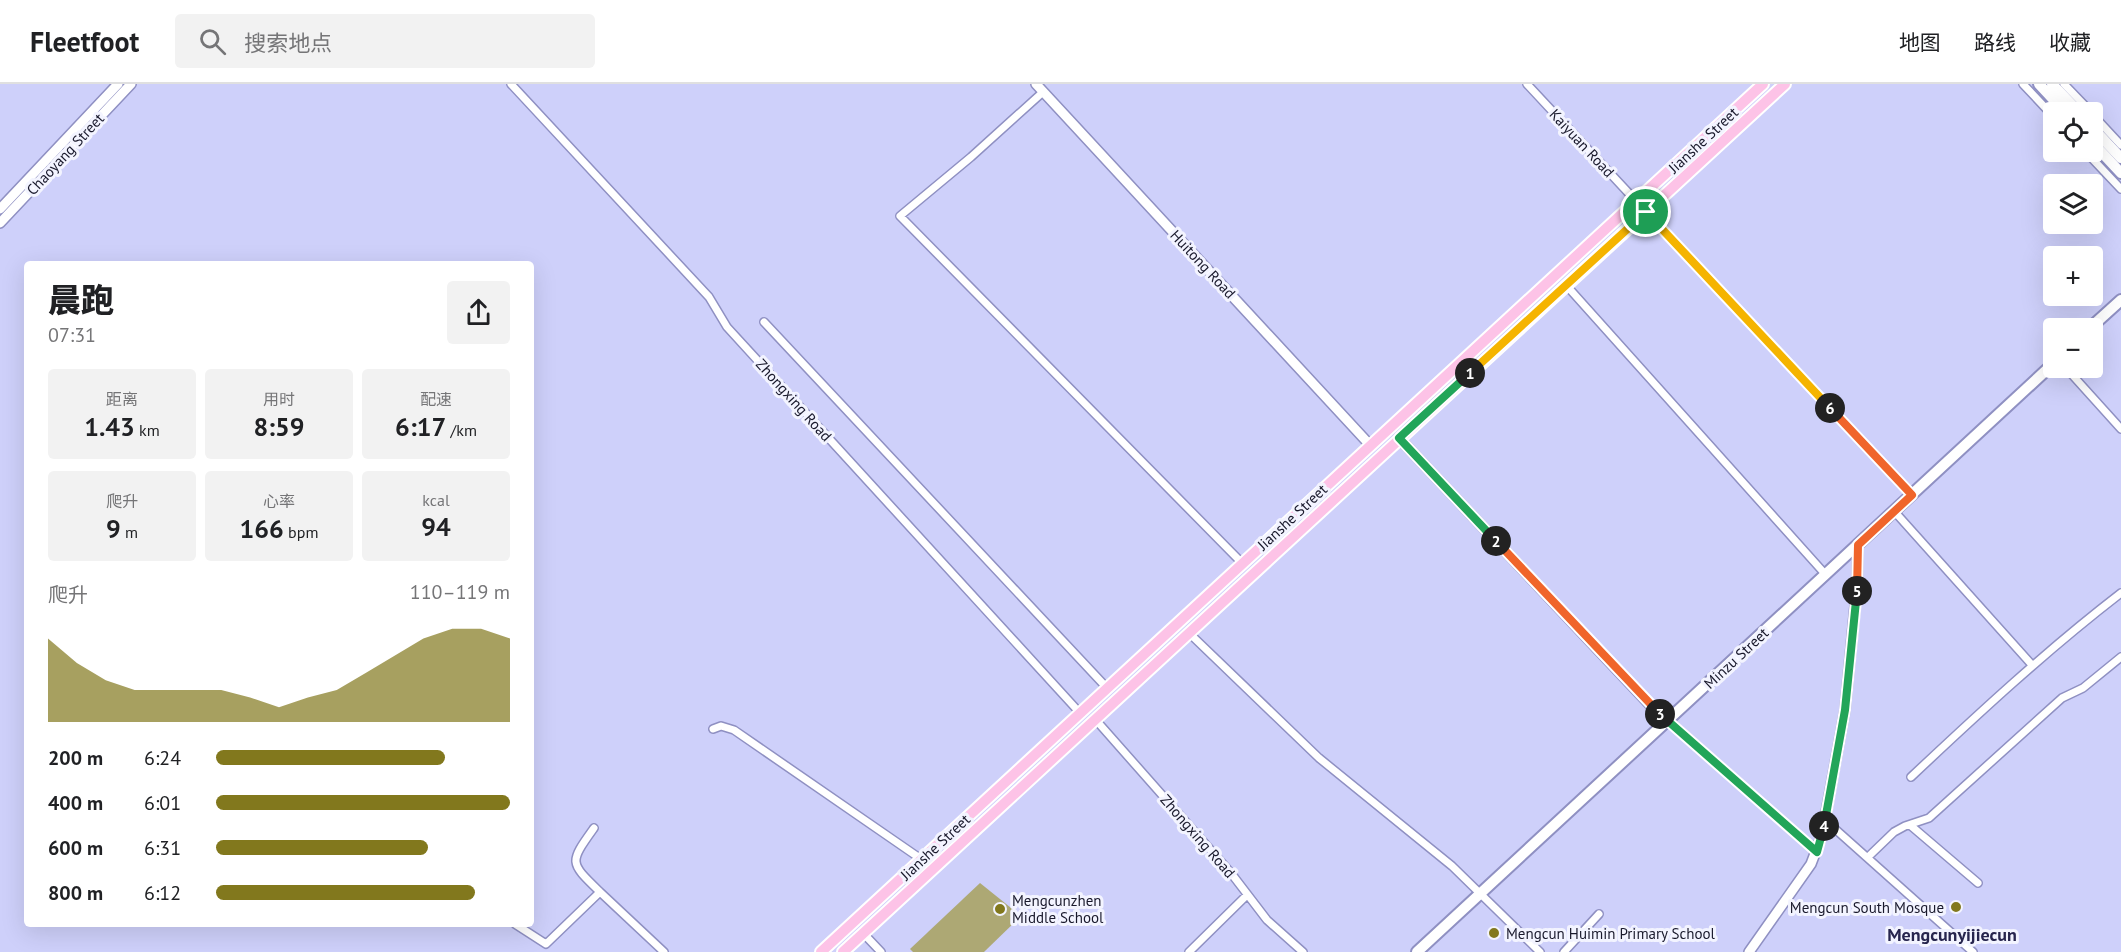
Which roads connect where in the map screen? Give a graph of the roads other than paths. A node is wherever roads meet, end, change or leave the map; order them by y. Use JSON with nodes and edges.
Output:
{"nodes":[{"id":1,"x":118,"y":84,"type":"edge"},
{"id":2,"x":131,"y":84,"type":"edge"},
{"id":3,"x":511,"y":84,"type":"edge"},
{"id":4,"x":1035,"y":84,"type":"edge"},
{"id":5,"x":1527,"y":84,"type":"edge"},
{"id":6,"x":1763,"y":84,"type":"edge"},
{"id":7,"x":1785,"y":84,"type":"edge"},
{"id":8,"x":2023,"y":84,"type":"edge"},
{"id":9,"x":2038,"y":84,"type":"edge"},
{"id":10,"x":2052,"y":84,"type":"edge"},
{"id":11,"x":2064,"y":84,"type":"edge"},
{"id":12,"x":1043,"y":92,"type":"junction"},
{"id":13,"x":2055,"y":102,"type":"edge"},
{"id":14,"x":2069,"y":102,"type":"edge"},
{"id":15,"x":2081,"y":102,"type":"edge"},
{"id":16,"x":2043,"y":105,"type":"edge"},
{"id":17,"x":2103,"y":125,"type":"edge"},
{"id":18,"x":2103,"y":139,"type":"edge"},
{"id":19,"x":2121,"y":145,"type":"edge"},
{"id":20,"x":2103,"y":154,"type":"edge"},
{"id":21,"x":2121,"y":158,"type":"edge"},
{"id":22,"x":2095,"y":162,"type":"edge"},
{"id":23,"x":2121,"y":173,"type":"edge"},
{"id":24,"x":2121,"y":189,"type":"edge"},
{"id":25,"x":1636,"y":201,"type":"junction"},
{"id":26,"x":0,"y":209,"type":"edge"},
{"id":27,"x":1646,"y":212,"type":"junction"},
{"id":28,"x":0,"y":223,"type":"edge"},
{"id":29,"x":1566,"y":285,"type":"junction"},
{"id":30,"x":2121,"y":300,"type":"edge"},
{"id":31,"x":2101,"y":318,"type":"edge"},
{"id":32,"x":764,"y":322,"type":"dead end"},
{"id":33,"x":2043,"y":373,"type":"edge"},
{"id":34,"x":2075,"y":378,"type":"edge"},
{"id":35,"x":2121,"y":429,"type":"edge"},
{"id":36,"x":1399,"y":438,"type":"junction"},
{"id":37,"x":1370,"y":445,"type":"junction"},
{"id":38,"x":1912,"y":495,"type":"junction"},
{"id":39,"x":1894,"y":511,"type":"junction"},
{"id":40,"x":1858,"y":545,"type":"junction"},
{"id":41,"x":1242,"y":563,"type":"junction"},
{"id":42,"x":1826,"y":575,"type":"junction"},
{"id":43,"x":2121,"y":593,"type":"edge"},
{"id":44,"x":1188,"y":632,"type":"junction"},
{"id":45,"x":2121,"y":657,"type":"edge"},
{"id":46,"x":2032,"y":665,"type":"junction"},
{"id":47,"x":1107,"y":688,"type":"junction"},
{"id":48,"x":1080,"y":713,"type":"junction"},
{"id":49,"x":1095,"y":719,"type":"junction"},
{"id":50,"x":1667,"y":721,"type":"junction"},
{"id":51,"x":713,"y":729,"type":"dead end"},
{"id":52,"x":1911,"y":777,"type":"dead end"},
{"id":53,"x":1825,"y":820,"type":"junction"},
{"id":54,"x":1910,"y":825,"type":"junction"},
{"id":55,"x":594,"y":828,"type":"dead end"},
{"id":56,"x":1817,"y":852,"type":"junction"},
{"id":57,"x":1868,"y":857,"type":"junction"},
{"id":58,"x":921,"y":859,"type":"junction"},
{"id":59,"x":1978,"y":883,"type":"dead end"},
{"id":60,"x":600,"y":892,"type":"junction"},
{"id":61,"x":1480,"y":893,"type":"junction"},
{"id":62,"x":1248,"y":895,"type":"junction"},
{"id":63,"x":1599,"y":914,"type":"dead end"},
{"id":64,"x":520,"y":927,"type":"edge"},
{"id":65,"x":863,"y":933,"type":"junction"},
{"id":66,"x":664,"y":952,"type":"edge"},
{"id":67,"x":821,"y":952,"type":"edge"},
{"id":68,"x":843,"y":952,"type":"edge"},
{"id":69,"x":882,"y":952,"type":"edge"},
{"id":70,"x":1189,"y":952,"type":"edge"},
{"id":71,"x":1303,"y":952,"type":"edge"},
{"id":72,"x":1417,"y":952,"type":"edge"},
{"id":73,"x":1540,"y":952,"type":"edge"},
{"id":74,"x":1564,"y":952,"type":"edge"},
{"id":75,"x":1749,"y":952,"type":"edge"},
{"id":76,"x":1974,"y":952,"type":"edge"}],
"edges":[{"from":1,"to":26,"type":"street","name":"Chaoyang Street"},
{"from":2,"to":28,"type":"street","name":"Chaoyang Street"},
{"from":3,"to":48,"type":"street","name":"Zhongxing Road"},
{"from":4,"to":12,"type":"street","name":"Huitong Road"},
{"from":5,"to":25,"type":"street","name":"Kaiyuan Road"},
{"from":6,"to":25,"type":"main road","name":"Jianshe Street"},
{"from":7,"to":27,"type":"main road","name":"Jianshe Street"},
{"from":8,"to":16,"type":"street"},
{"from":9,"to":13,"type":"main road"},
{"from":10,"to":14,"type":"main road"},
{"from":11,"to":15,"type":"street"},
{"from":12,"to":37,"type":"street","name":"Huitong Road"},
{"from":12,"to":41,"type":"street"},
{"from":17,"to":19,"type":"street"},
{"from":18,"to":21,"type":"main road"},
{"from":20,"to":23,"type":"main road"},
{"from":22,"to":24,"type":"street"},
{"from":25,"to":37,"type":"main road","name":"Jianshe Street"},
{"from":27,"to":29,"type":"main road","name":"Jianshe Street"},
{"from":27,"to":38,"type":"street"},
{"from":29,"to":36,"type":"main road","name":"Jianshe Street"},
{"from":29,"to":42,"type":"street"},
{"from":30,"to":31,"type":"main road"},
{"from":32,"to":47,"type":"street"},
{"from":33,"to":38,"type":"main road","name":"Minzu Street"},
{"from":34,"to":35,"type":"street"},
{"from":36,"to":44,"type":"main road","name":"Jianshe Street"},
{"from":36,"to":50,"type":"street"},
{"from":37,"to":41,"type":"main road","name":"Jianshe Street"},
{"from":38,"to":39,"type":"main road","name":"Minzu Street"},
{"from":39,"to":40,"type":"main road","name":"Minzu Street"},
{"from":39,"to":46,"type":"street"},
{"from":40,"to":42,"type":"main road","name":"Minzu Street"},
{"from":40,"to":53,"type":"street"},
{"from":41,"to":47,"type":"main road","name":"Jianshe Street"},
{"from":42,"to":50,"type":"main road","name":"Minzu Street"},
{"from":43,"to":46,"type":"street"},
{"from":44,"to":49,"type":"main road","name":"Jianshe Street"},
{"from":44,"to":61,"type":"street"},
{"from":45,"to":54,"type":"street"},
{"from":46,"to":52,"type":"street"},
{"from":47,"to":48,"type":"main road","name":"Jianshe Street"},
{"from":48,"to":58,"type":"main road","name":"Jianshe Street"},
{"from":49,"to":62,"type":"street","name":"Zhongxing Road"},
{"from":49,"to":65,"type":"main road","name":"Jianshe Street"},
{"from":50,"to":56,"type":"street"},
{"from":50,"to":61,"type":"main road","name":"Minzu Street"},
{"from":51,"to":58,"type":"street"},
{"from":53,"to":56,"type":"street"},
{"from":53,"to":57,"type":"street"},
{"from":54,"to":57,"type":"street"},
{"from":54,"to":59,"type":"street"},
{"from":55,"to":60,"type":"street"},
{"from":56,"to":75,"type":"street"},
{"from":57,"to":76,"type":"street"},
{"from":58,"to":67,"type":"main road","name":"Jianshe Street"},
{"from":60,"to":64,"type":"street"},
{"from":60,"to":66,"type":"street"},
{"from":61,"to":72,"type":"main road","name":"Minzu Street"},
{"from":61,"to":73,"type":"street"},
{"from":62,"to":70,"type":"street"},
{"from":62,"to":71,"type":"street","name":"Zhongxing Road"},
{"from":63,"to":74,"type":"street"},
{"from":65,"to":68,"type":"main road","name":"Jianshe Street"},
{"from":65,"to":69,"type":"street"}]}
